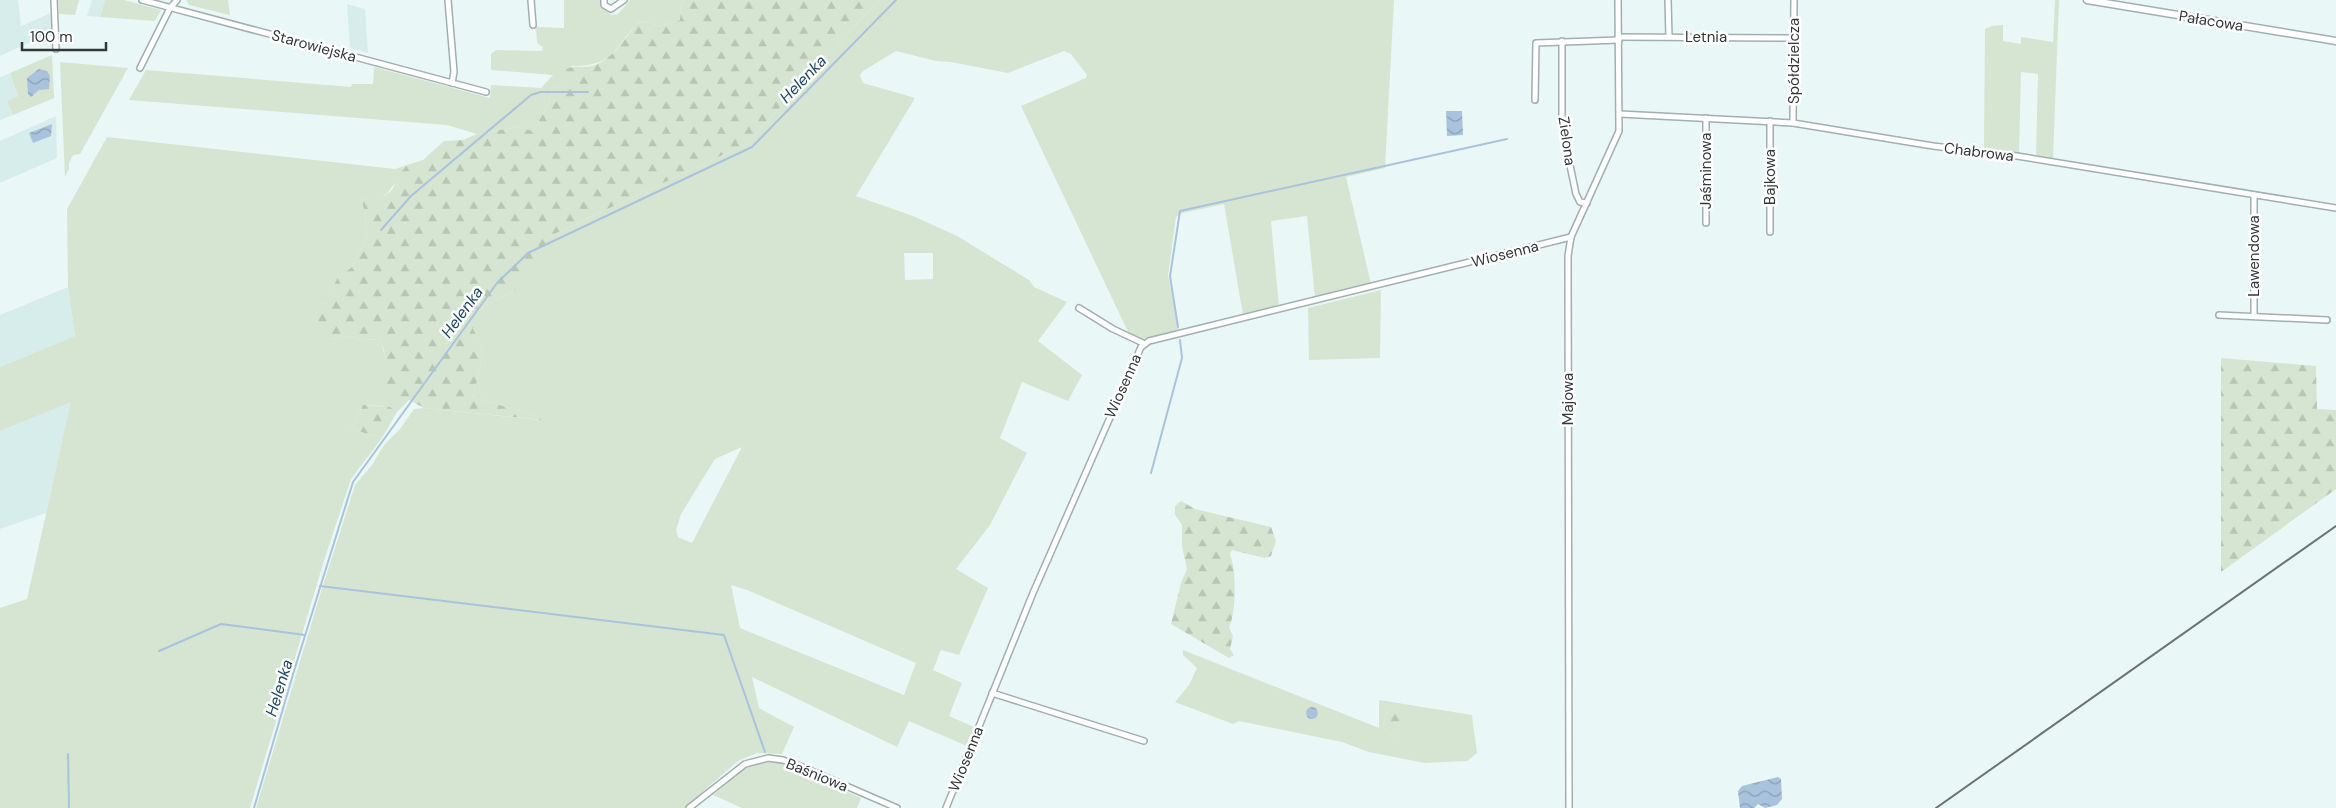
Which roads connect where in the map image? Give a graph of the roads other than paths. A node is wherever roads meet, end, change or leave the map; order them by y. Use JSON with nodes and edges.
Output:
{"nodes":[{"id":1,"x":54,"y":0,"type":"edge"},
{"id":2,"x":142,"y":0,"type":"edge"},
{"id":3,"x":177,"y":0,"type":"edge"},
{"id":4,"x":448,"y":0,"type":"edge"},
{"id":5,"x":531,"y":0,"type":"edge"},
{"id":6,"x":604,"y":0,"type":"edge"},
{"id":7,"x":624,"y":0,"type":"edge"},
{"id":8,"x":1618,"y":0,"type":"edge"},
{"id":9,"x":1668,"y":0,"type":"edge"},
{"id":10,"x":1794,"y":0,"type":"edge"},
{"id":11,"x":2087,"y":0,"type":"edge"},
{"id":12,"x":170,"y":8,"type":"junction"},
{"id":13,"x":534,"y":25,"type":"dead end"},
{"id":14,"x":1669,"y":37,"type":"junction"},
{"id":15,"x":1794,"y":38,"type":"junction"},
{"id":16,"x":1619,"y":39,"type":"junction"},
{"id":17,"x":1562,"y":41,"type":"junction"},
{"id":18,"x":2336,"y":41,"type":"edge"},
{"id":19,"x":56,"y":49,"type":"dead end"},
{"id":20,"x":140,"y":68,"type":"dead end"},
{"id":21,"x":452,"y":84,"type":"junction"},
{"id":22,"x":486,"y":92,"type":"dead end"},
{"id":23,"x":1535,"y":100,"type":"dead end"},
{"id":24,"x":1620,"y":114,"type":"junction"},
{"id":25,"x":1706,"y":118,"type":"junction"},
{"id":26,"x":1770,"y":122,"type":"junction"},
{"id":27,"x":1793,"y":123,"type":"junction"},
{"id":28,"x":2254,"y":195,"type":"junction"},
{"id":29,"x":1587,"y":203,"type":"junction"},
{"id":30,"x":2336,"y":208,"type":"edge"},
{"id":31,"x":1706,"y":223,"type":"dead end"},
{"id":32,"x":1770,"y":232,"type":"dead end"},
{"id":33,"x":1571,"y":238,"type":"junction"},
{"id":34,"x":1079,"y":308,"type":"dead end"},
{"id":35,"x":2219,"y":314,"type":"dead end"},
{"id":36,"x":2254,"y":316,"type":"junction"},
{"id":37,"x":2327,"y":320,"type":"dead end"},
{"id":38,"x":1145,"y":344,"type":"junction"},
{"id":39,"x":992,"y":693,"type":"junction"},
{"id":40,"x":1144,"y":741,"type":"dead end"},
{"id":41,"x":689,"y":808,"type":"edge"},
{"id":42,"x":897,"y":808,"type":"edge"},
{"id":43,"x":946,"y":808,"type":"edge"},
{"id":44,"x":1569,"y":808,"type":"edge"}],
"edges":[{"from":1,"to":19,"type":"street"},
{"from":2,"to":12,"type":"street","name":"Starowiejska"},
{"from":3,"to":12,"type":"street"},
{"from":4,"to":21,"type":"street"},
{"from":5,"to":13,"type":"street"},
{"from":6,"to":7,"type":"street"},
{"from":8,"to":16,"type":"street","name":"Majowa"},
{"from":9,"to":14,"type":"street"},
{"from":10,"to":15,"type":"street","name":"Spółdzielcza"},
{"from":11,"to":18,"type":"street","name":"Pałacowa"},
{"from":12,"to":20,"type":"street"},
{"from":12,"to":21,"type":"street","name":"Starowiejska"},
{"from":14,"to":15,"type":"street","name":"Letnia"},
{"from":14,"to":16,"type":"street","name":"Letnia"},
{"from":15,"to":27,"type":"street","name":"Spółdzielcza"},
{"from":16,"to":17,"type":"street","name":"Letnia"},
{"from":16,"to":24,"type":"street","name":"Majowa"},
{"from":17,"to":23,"type":"street","name":"Letnia"},
{"from":17,"to":29,"type":"street","name":"Zielona"},
{"from":21,"to":22,"type":"street","name":"Starowiejska"},
{"from":24,"to":25,"type":"street","name":"Chabrowa"},
{"from":24,"to":29,"type":"street","name":"Majowa"},
{"from":25,"to":26,"type":"street","name":"Chabrowa"},
{"from":25,"to":31,"type":"street","name":"Jaśminowa"},
{"from":26,"to":27,"type":"street","name":"Chabrowa"},
{"from":26,"to":32,"type":"street","name":"Bajkowa"},
{"from":27,"to":28,"type":"street","name":"Chabrowa"},
{"from":28,"to":30,"type":"street","name":"Chabrowa"},
{"from":28,"to":36,"type":"street","name":"Lawendowa"},
{"from":29,"to":33,"type":"street","name":"Majowa"},
{"from":33,"to":38,"type":"street","name":"Wiosenna"},
{"from":33,"to":44,"type":"street","name":"Majowa"},
{"from":34,"to":38,"type":"street"},
{"from":35,"to":36,"type":"street","name":"Lawendowa"},
{"from":36,"to":37,"type":"street","name":"Lawendowa"},
{"from":38,"to":39,"type":"street","name":"Wiosenna"},
{"from":39,"to":40,"type":"street"},
{"from":39,"to":43,"type":"street","name":"Wiosenna"},
{"from":41,"to":42,"type":"street","name":"Baśniowa"}]}
